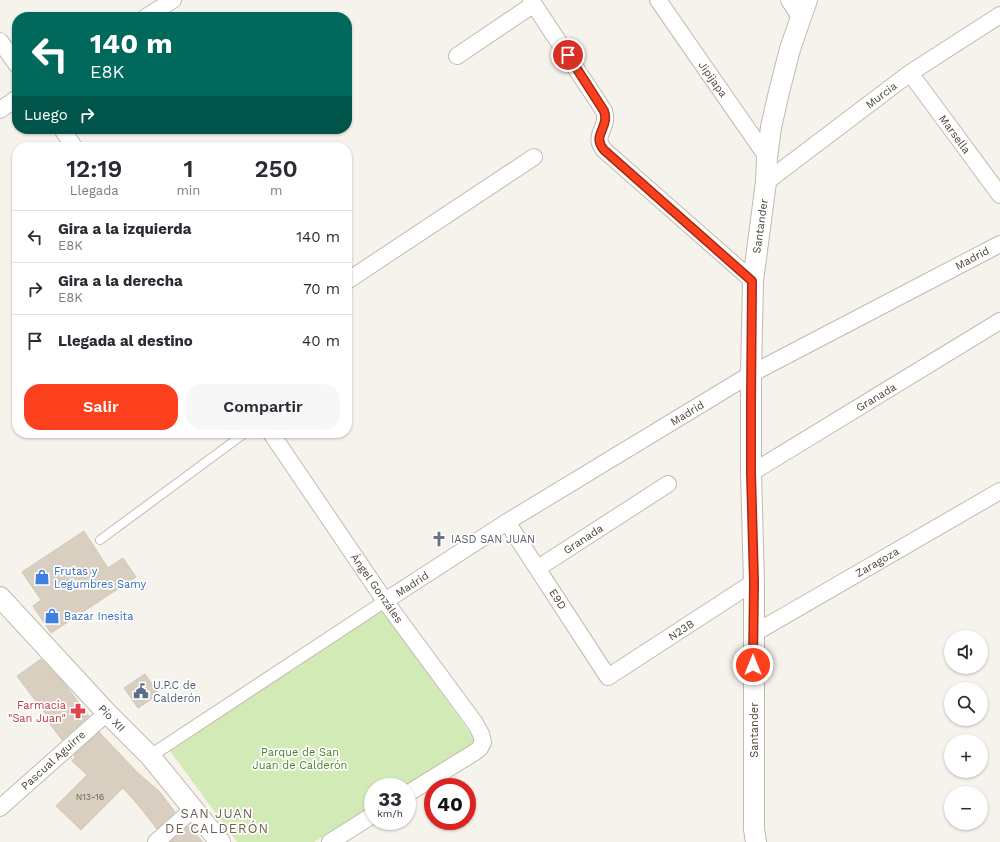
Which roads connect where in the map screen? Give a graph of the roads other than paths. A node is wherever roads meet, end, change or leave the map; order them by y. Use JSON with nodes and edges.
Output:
{"nodes":[{"id":1,"x":173,"y":0,"type":"edge"},
{"id":2,"x":658,"y":0,"type":"edge"},
{"id":3,"x":789,"y":0,"type":"edge"},
{"id":4,"x":533,"y":2,"type":"edge"},
{"id":5,"x":803,"y":8,"type":"edge"},
{"id":6,"x":154,"y":12,"type":"edge"},
{"id":7,"x":1000,"y":15,"type":"edge"},
{"id":8,"x":0,"y":41,"type":"edge"},
{"id":9,"x":457,"y":56,"type":"dead end"},
{"id":10,"x":12,"y":58,"type":"edge"},
{"id":11,"x":910,"y":73,"type":"junction"},
{"id":12,"x":12,"y":102,"type":"edge"},
{"id":13,"x":0,"y":110,"type":"edge"},
{"id":14,"x":534,"y":157,"type":"dead end"},
{"id":15,"x":767,"y":157,"type":"junction"},
{"id":16,"x":766,"y":182,"type":"junction"},
{"id":17,"x":1000,"y":195,"type":"edge"},
{"id":18,"x":1000,"y":244,"type":"edge"},
{"id":19,"x":352,"y":278,"type":"edge"},
{"id":20,"x":752,"y":281,"type":"junction"},
{"id":21,"x":1000,"y":321,"type":"edge"},
{"id":22,"x":751,"y":374,"type":"junction"},
{"id":23,"x":238,"y":438,"type":"edge"},
{"id":24,"x":274,"y":438,"type":"edge"},
{"id":25,"x":751,"y":473,"type":"junction"},
{"id":26,"x":668,"y":484,"type":"dead end"},
{"id":27,"x":1000,"y":491,"type":"edge"},
{"id":28,"x":507,"y":522,"type":"junction"},
{"id":29,"x":100,"y":540,"type":"dead end"},
{"id":30,"x":538,"y":568,"type":"junction"},
{"id":31,"x":754,"y":582,"type":"junction"},
{"id":32,"x":0,"y":596,"type":"edge"},
{"id":33,"x":385,"y":601,"type":"junction"},
{"id":34,"x":753,"y":634,"type":"junction"},
{"id":35,"x":608,"y":678,"type":"joint"},
{"id":36,"x":106,"y":713,"type":"junction"},
{"id":37,"x":150,"y":756,"type":"junction"},
{"id":38,"x":416,"y":788,"type":"edge"},
{"id":39,"x":0,"y":808,"type":"edge"},
{"id":40,"x":193,"y":809,"type":"junction"},
{"id":41,"x":364,"y":821,"type":"edge"},
{"id":42,"x":156,"y":842,"type":"edge"},
{"id":43,"x":220,"y":842,"type":"edge"},
{"id":44,"x":330,"y":842,"type":"edge"},
{"id":45,"x":756,"y":842,"type":"edge"}],
"edges":[{"from":1,"to":6,"type":"street"},
{"from":2,"to":15,"type":"street","name":"Jipijapa"},
{"from":3,"to":5,"type":"street"},
{"from":4,"to":9,"type":"street"},
{"from":4,"to":20,"type":"street"},
{"from":5,"to":15,"type":"street","name":"Santander"},
{"from":7,"to":11,"type":"street","name":"Murcia"},
{"from":8,"to":10,"type":"street"},
{"from":11,"to":16,"type":"street","name":"Murcia"},
{"from":11,"to":17,"type":"street","name":"Marsella"},
{"from":12,"to":13,"type":"street"},
{"from":14,"to":19,"type":"street"},
{"from":15,"to":16,"type":"street","name":"Santander"},
{"from":16,"to":20,"type":"street","name":"Santander"},
{"from":18,"to":22,"type":"street","name":"Madrid"},
{"from":20,"to":22,"type":"street","name":"Santander"},
{"from":21,"to":25,"type":"street","name":"Granada"},
{"from":22,"to":25,"type":"street","name":"Santander"},
{"from":22,"to":28,"type":"street","name":"Madrid"},
{"from":23,"to":29,"type":"lane"},
{"from":24,"to":33,"type":"street","name":"Ángel Gonzáles"},
{"from":25,"to":31,"type":"street","name":"Santander"},
{"from":26,"to":30,"type":"street","name":"Granada"},
{"from":27,"to":34,"type":"street","name":"Zaragoza"},
{"from":28,"to":30,"type":"street","name":"E9D"},
{"from":28,"to":33,"type":"street","name":"Madrid"},
{"from":30,"to":35,"type":"street","name":"E9D"},
{"from":31,"to":34,"type":"street","name":"Santander"},
{"from":31,"to":35,"type":"street","name":"N23B"},
{"from":32,"to":36,"type":"street","name":"Pío XII"},
{"from":33,"to":37,"type":"street"},
{"from":33,"to":38,"type":"street","name":"Ángel Gonzáles"},
{"from":34,"to":45,"type":"street","name":"Santander"},
{"from":36,"to":37,"type":"street","name":"Pío XII"},
{"from":36,"to":39,"type":"street","name":"Pascual Aguirre"},
{"from":37,"to":40,"type":"street","name":"Pío XII"},
{"from":40,"to":42,"type":"street"},
{"from":40,"to":43,"type":"street","name":"Pío XII"},
{"from":41,"to":44,"type":"street"}]}
